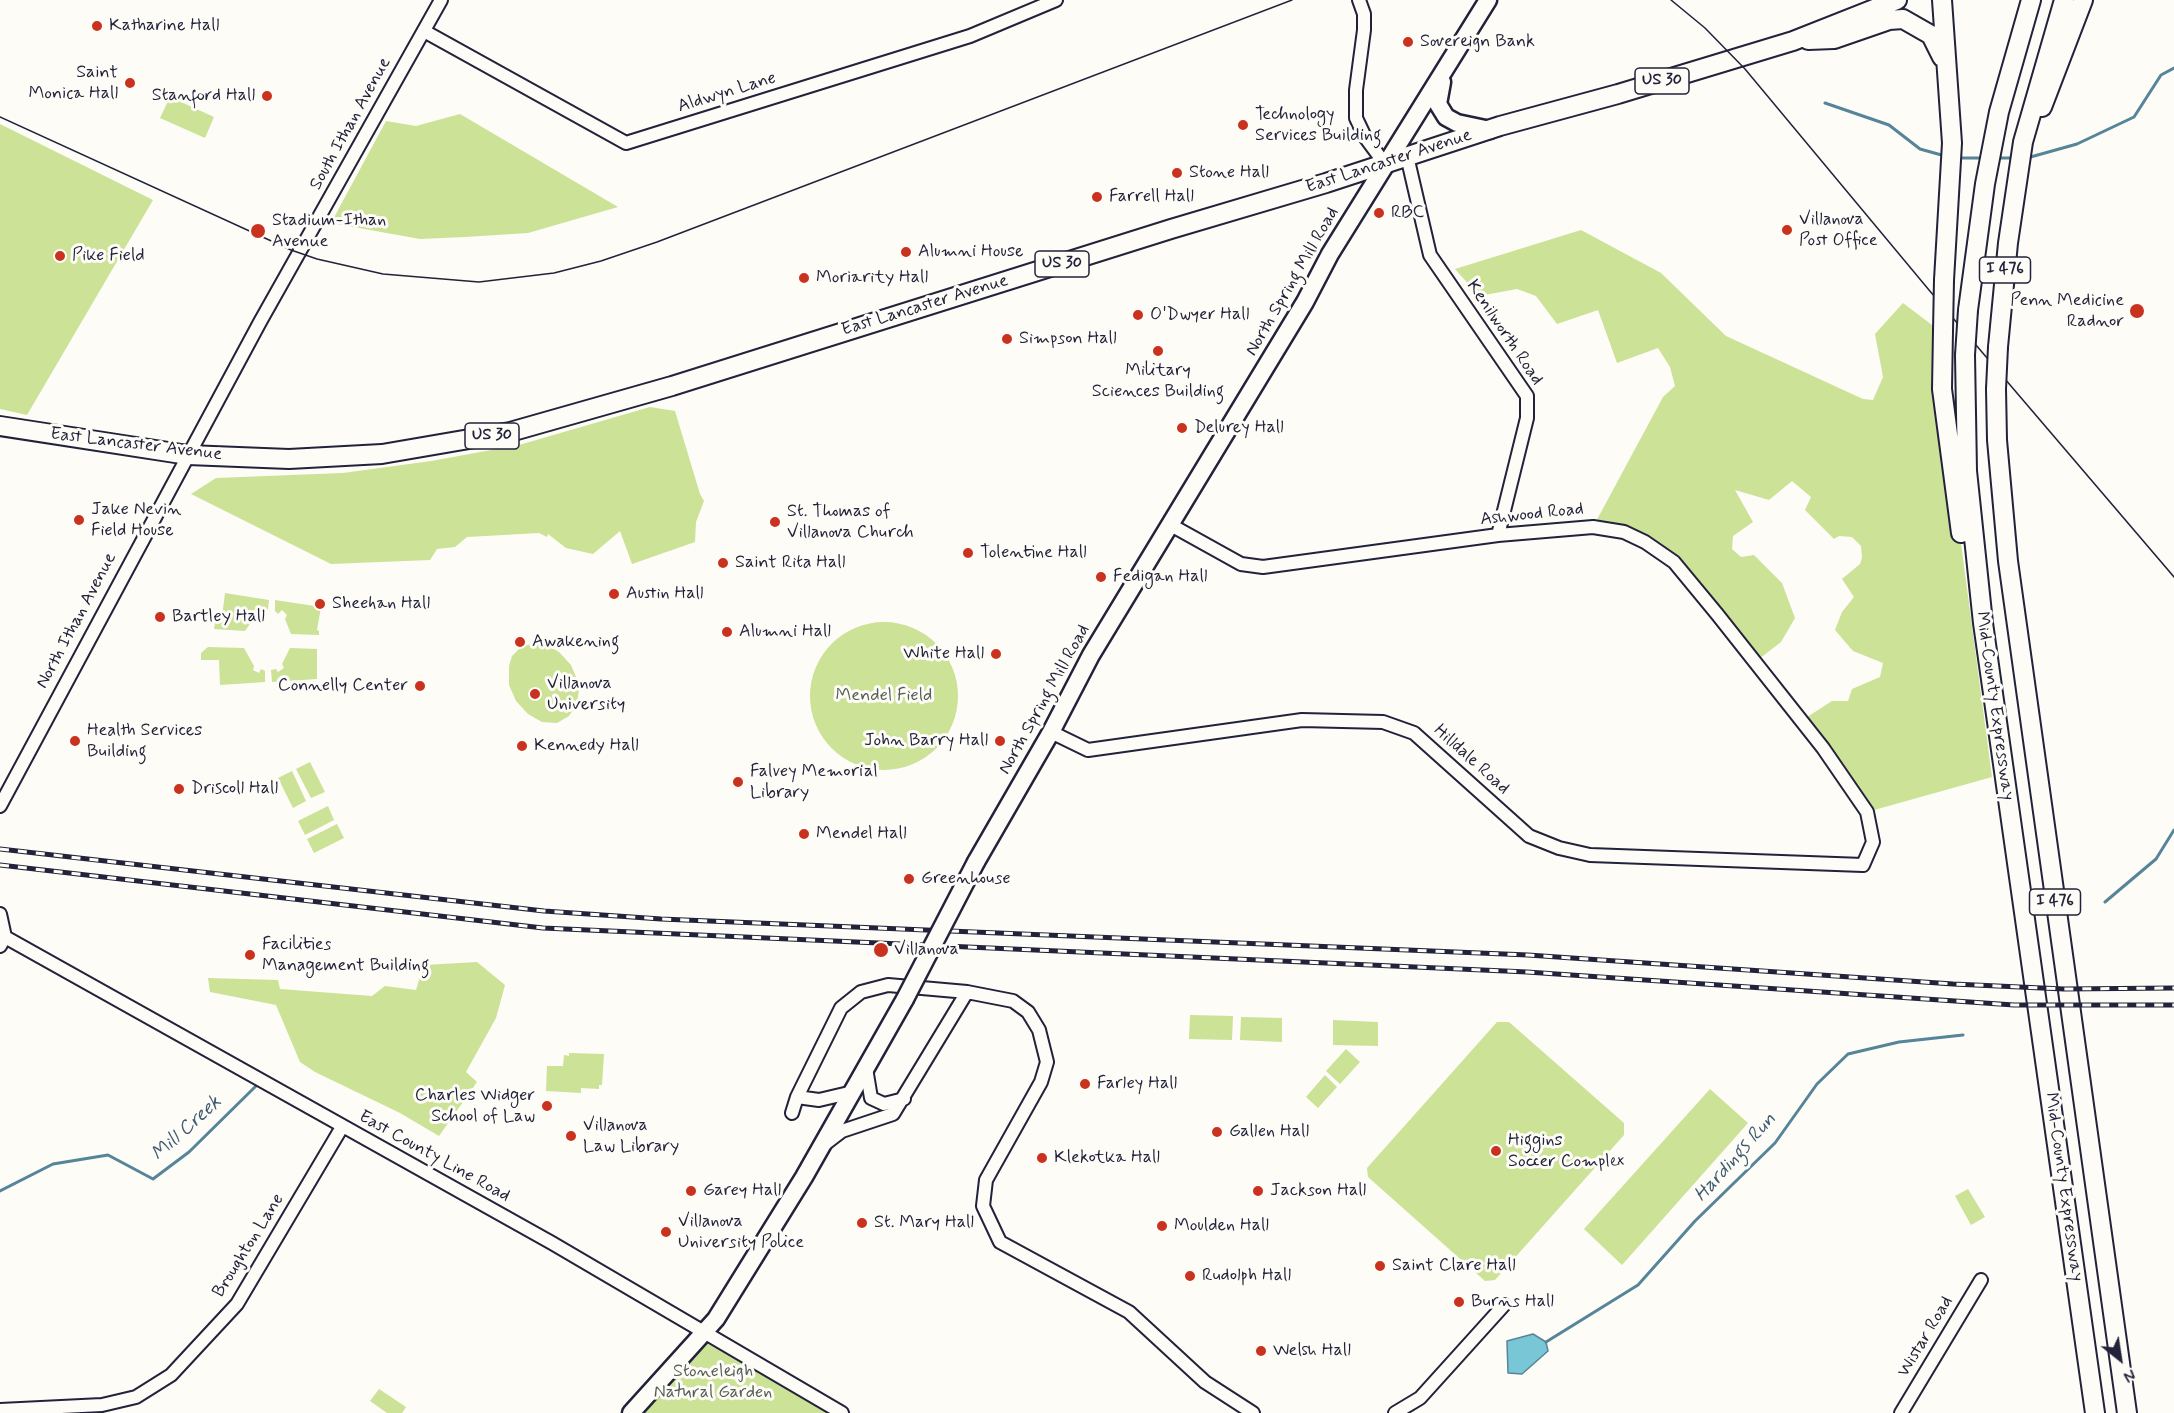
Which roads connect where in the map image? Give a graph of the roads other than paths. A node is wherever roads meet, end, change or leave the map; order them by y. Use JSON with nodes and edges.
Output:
{"nodes":[{"id":1,"x":441,"y":0,"type":"edge"},
{"id":2,"x":1056,"y":0,"type":"edge"},
{"id":3,"x":1359,"y":0,"type":"edge"},
{"id":4,"x":1488,"y":0,"type":"edge"},
{"id":5,"x":1897,"y":0,"type":"edge"},
{"id":6,"x":1942,"y":0,"type":"edge"},
{"id":7,"x":2031,"y":0,"type":"edge"},
{"id":8,"x":2064,"y":0,"type":"edge"},
{"id":9,"x":2083,"y":0,"type":"edge"},
{"id":10,"x":424,"y":30,"type":"junction"},
{"id":11,"x":1793,"y":41,"type":"junction"},
{"id":12,"x":1947,"y":66,"type":"junction"},
{"id":13,"x":1443,"y":75,"type":"junction"},
{"id":14,"x":1490,"y":130,"type":"junction"},
{"id":15,"x":2024,"y":147,"type":"junction"},
{"id":16,"x":1407,"y":156,"type":"junction"},
{"id":17,"x":1385,"y":164,"type":"junction"},
{"id":18,"x":0,"y":426,"type":"edge"},
{"id":19,"x":188,"y":455,"type":"junction"},
{"id":20,"x":1169,"y":524,"type":"junction"},
{"id":21,"x":1498,"y":535,"type":"junction"},
{"id":22,"x":1991,"y":678,"type":"junction"},
{"id":23,"x":1051,"y":732,"type":"junction"},
{"id":24,"x":0,"y":806,"type":"edge"},
{"id":25,"x":1863,"y":865,"type":"joint"},
{"id":26,"x":0,"y":914,"type":"edge"},
{"id":27,"x":3,"y":942,"type":"edge"},
{"id":28,"x":967,"y":992,"type":"junction"},
{"id":29,"x":866,"y":1068,"type":"junction"},
{"id":30,"x":853,"y":1092,"type":"junction"},
{"id":31,"x":796,"y":1097,"type":"junction"},
{"id":32,"x":904,"y":1099,"type":"junction"},
{"id":33,"x":792,"y":1113,"type":"dead end"},
{"id":34,"x":342,"y":1127,"type":"junction"},
{"id":35,"x":820,"y":1149,"type":"junction"},
{"id":36,"x":1981,"y":1280,"type":"dead end"},
{"id":37,"x":1504,"y":1305,"type":"dead end"},
{"id":38,"x":706,"y":1333,"type":"junction"},
{"id":39,"x":0,"y":1410,"type":"edge"},
{"id":40,"x":631,"y":1413,"type":"edge"},
{"id":41,"x":842,"y":1413,"type":"edge"},
{"id":42,"x":1253,"y":1413,"type":"edge"},
{"id":43,"x":1395,"y":1413,"type":"edge"},
{"id":44,"x":1901,"y":1413,"type":"edge"},
{"id":45,"x":2095,"y":1413,"type":"edge"},
{"id":46,"x":2127,"y":1413,"type":"edge"}],
"edges":[{"from":1,"to":10,"type":"street","name":"South Ithan Avenue"},
{"from":2,"to":10,"type":"street","name":"Aldwyn Lane"},
{"from":3,"to":17,"type":"street"},
{"from":4,"to":13,"type":"main road","name":"North Spring Mill Road"},
{"from":5,"to":11,"type":"highway","name":"East Lancaster Avenue","number":"US 30"},
{"from":6,"to":12,"type":"highway"},
{"from":7,"to":22,"type":"highway","name":"Mid-County Expressway","number":"I 476","bridge":true},
{"from":8,"to":15,"type":"highway","name":"Mid-County Expressway","number":"I 476"},
{"from":9,"to":15,"type":"highway"},
{"from":10,"to":19,"type":"street","name":"South Ithan Avenue"},
{"from":11,"to":12,"type":"highway"},
{"from":11,"to":14,"type":"highway","name":"East Lancaster Avenue","number":"US 30"},
{"from":12,"to":22,"type":"highway","bridge":true},
{"from":13,"to":14,"type":"main road"},
{"from":13,"to":17,"type":"main road","name":"North Spring Mill Road"},
{"from":14,"to":16,"type":"highway","name":"East Lancaster Avenue","number":"US 30"},
{"from":15,"to":46,"type":"highway","name":"Mid-County Expressway","number":"I 476","bridge":true},
{"from":16,"to":17,"type":"highway","name":"East Lancaster Avenue","number":"US 30"},
{"from":16,"to":21,"type":"street","name":"Kenilworth Road"},
{"from":17,"to":19,"type":"highway","name":"East Lancaster Avenue","number":"US 30"},
{"from":17,"to":20,"type":"main road","name":"North Spring Mill Road"},
{"from":18,"to":19,"type":"highway","name":"East Lancaster Avenue","number":"US 30"},
{"from":19,"to":24,"type":"street","name":"North Ithan Avenue"},
{"from":20,"to":21,"type":"street","name":"Ashwood Road"},
{"from":20,"to":23,"type":"main road","name":"North Spring Mill Road"},
{"from":21,"to":25,"type":"street","name":"Ashwood Road"},
{"from":22,"to":45,"type":"highway","name":"Mid-County Expressway","number":"I 476"},
{"from":23,"to":25,"type":"street","name":"Hilldale Road"},
{"from":23,"to":29,"type":"main road","name":"North Spring Mill Road","bridge":true},
{"from":26,"to":27,"type":"street"},
{"from":27,"to":34,"type":"street","name":"East County Line Road"},
{"from":28,"to":31,"type":"street"},
{"from":28,"to":32,"type":"street"},
{"from":28,"to":42,"type":"street"},
{"from":29,"to":30,"type":"main road","name":"North Spring Mill Road"},
{"from":29,"to":32,"type":"street"},
{"from":30,"to":31,"type":"street"},
{"from":30,"to":35,"type":"main road","name":"North Spring Mill Road"},
{"from":31,"to":33,"type":"street"},
{"from":32,"to":35,"type":"street"},
{"from":34,"to":38,"type":"street","name":"East County Line Road"},
{"from":34,"to":39,"type":"street","name":"Broughton Lane"},
{"from":35,"to":38,"type":"main road","name":"North Spring Mill Road"},
{"from":36,"to":44,"type":"street","name":"Wistar Road"},
{"from":37,"to":43,"type":"street"},
{"from":38,"to":40,"type":"main road","name":"North Spring Mill Road"},
{"from":38,"to":41,"type":"street","name":"East County Line Road"}]}
